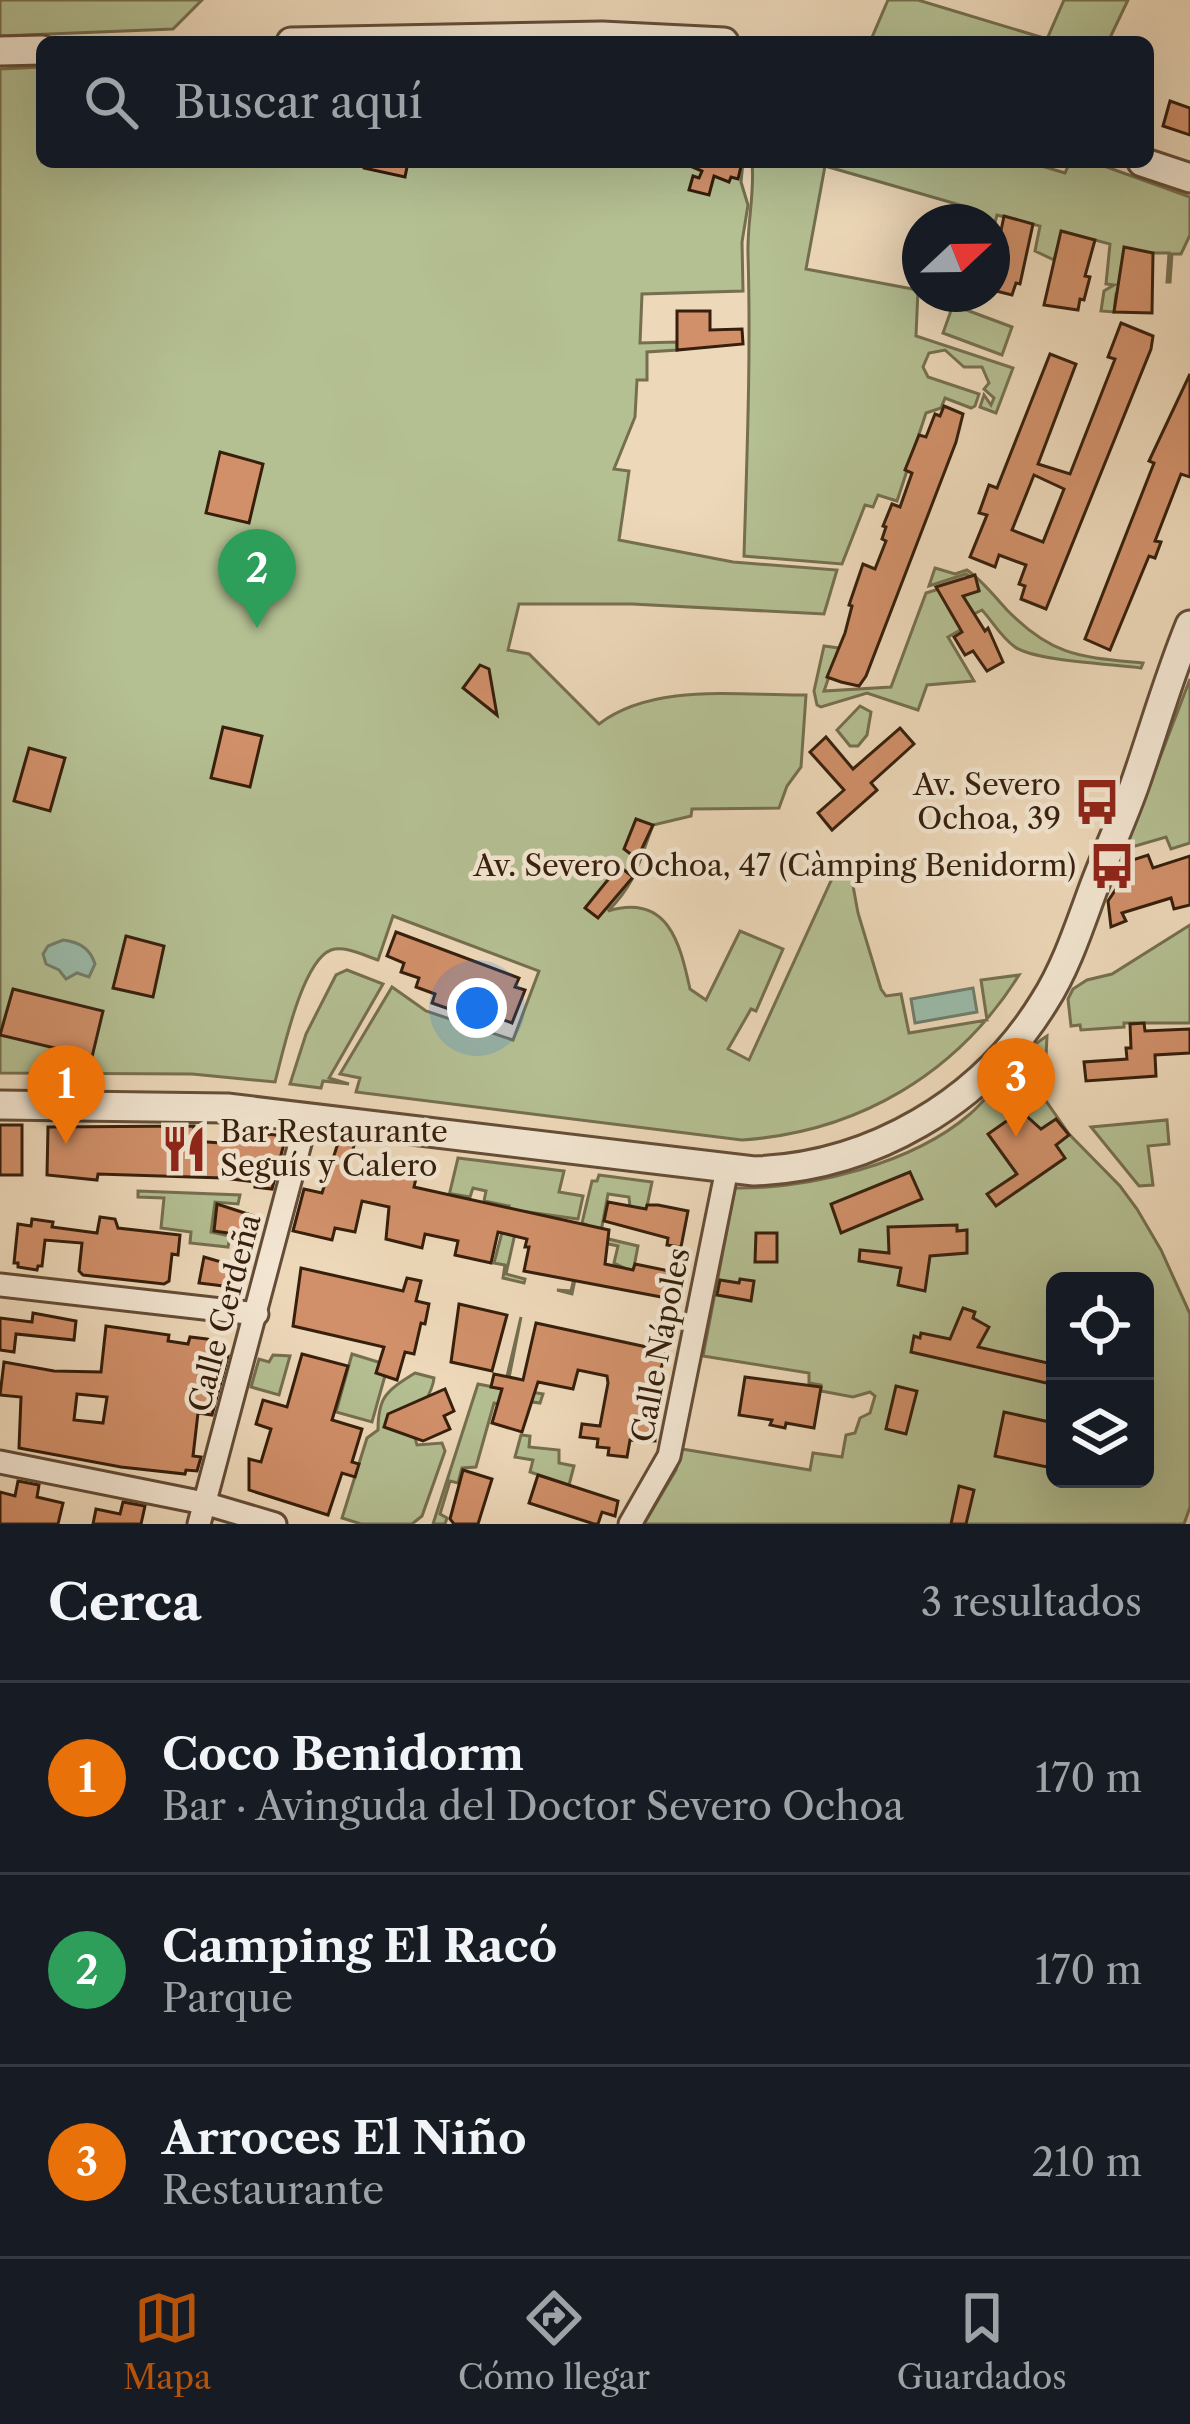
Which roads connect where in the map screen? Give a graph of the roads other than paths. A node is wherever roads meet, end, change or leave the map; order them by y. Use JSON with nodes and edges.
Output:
{"nodes":[{"id":1,"x":36,"y":50,"type":"edge"},
{"id":2,"x":0,"y":51,"type":"edge"},
{"id":3,"x":1154,"y":166,"type":"edge"},
{"id":4,"x":1190,"y":178,"type":"edge"},
{"id":5,"x":1190,"y":625,"type":"edge"},
{"id":6,"x":0,"y":1106,"type":"edge"},
{"id":7,"x":307,"y":1117,"type":"junction"},
{"id":8,"x":727,"y":1169,"type":"junction"},
{"id":9,"x":0,"y":1285,"type":"edge"},
{"id":10,"x":257,"y":1314,"type":"junction"},
{"id":11,"x":0,"y":1462,"type":"edge"},
{"id":12,"x":201,"y":1513,"type":"edge"},
{"id":13,"x":275,"y":1524,"type":"edge"},
{"id":14,"x":630,"y":1524,"type":"edge"}],
"edges":[{"from":1,"to":2,"type":"street"},
{"from":3,"to":4,"type":"street"},
{"from":5,"to":8,"type":"street"},
{"from":6,"to":7,"type":"street"},
{"from":7,"to":8,"type":"street"},
{"from":7,"to":10,"type":"street","name":"Calle Cerdeña"},
{"from":8,"to":14,"type":"street","name":"Calle Nápoles"},
{"from":9,"to":10,"type":"street"},
{"from":10,"to":12,"type":"street","name":"Calle Cerdeña"},
{"from":11,"to":12,"type":"street"},
{"from":12,"to":13,"type":"street"}]}
